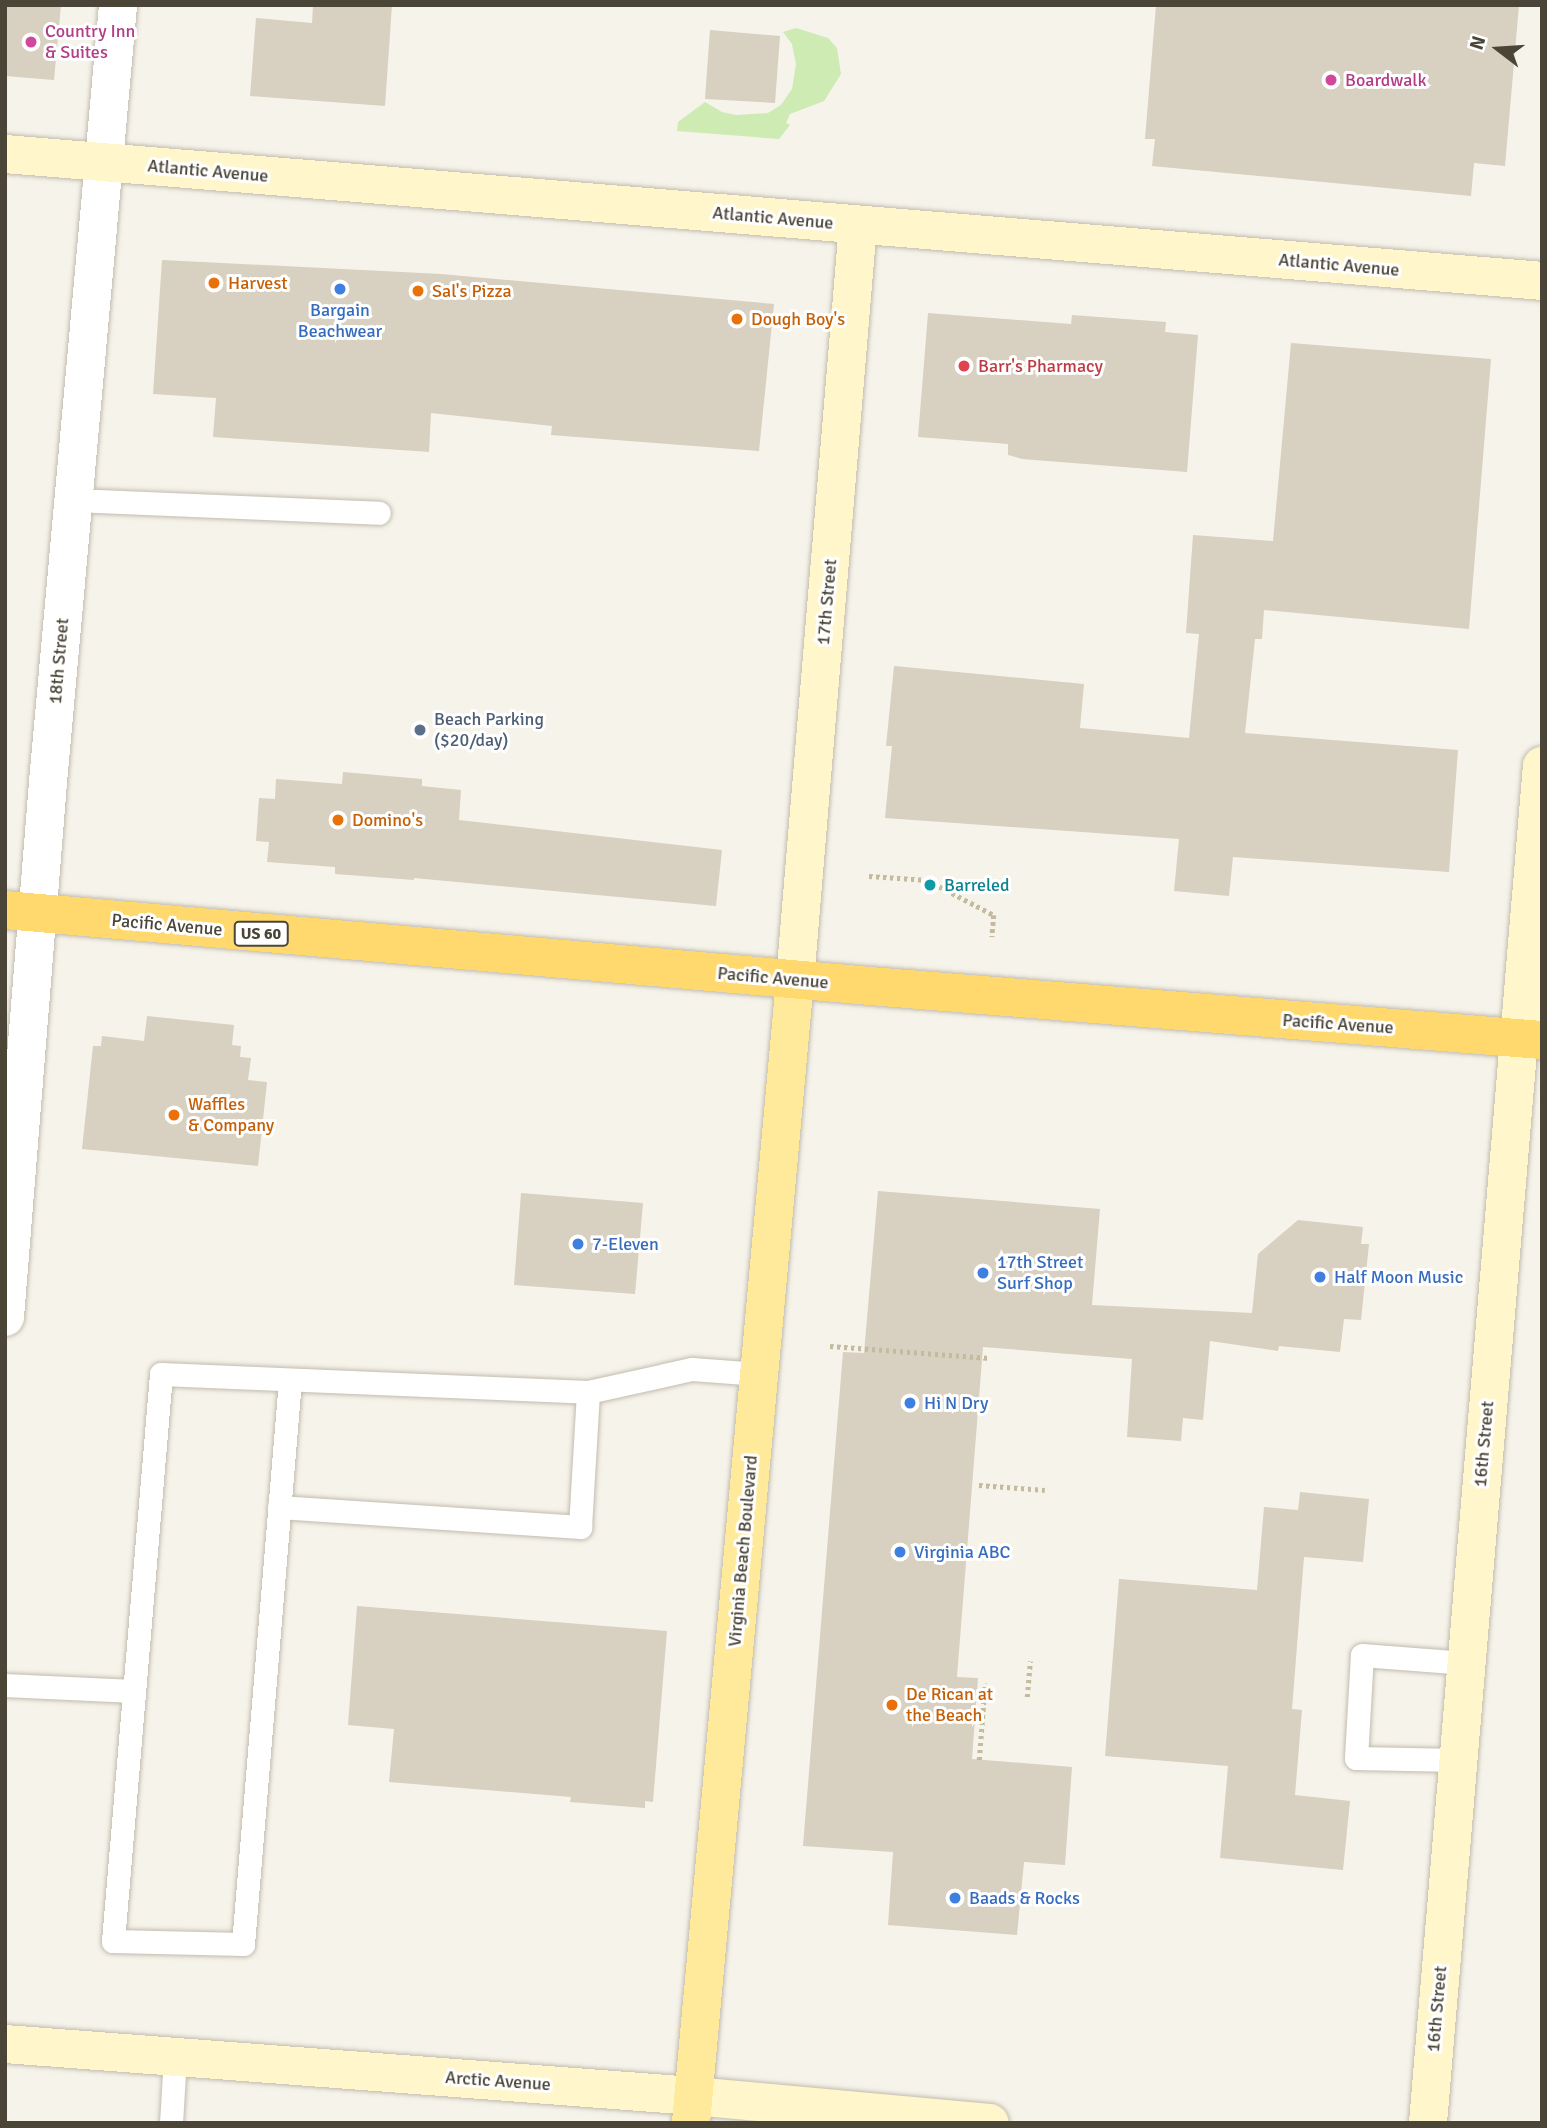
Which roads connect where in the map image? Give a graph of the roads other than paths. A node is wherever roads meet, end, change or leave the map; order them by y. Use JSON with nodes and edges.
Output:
{"nodes":[{"id":1,"x":118,"y":5,"type":"edge"},
{"id":2,"x":5,"y":154,"type":"edge"},
{"id":3,"x":102,"y":162,"type":"junction"},
{"id":4,"x":858,"y":225,"type":"junction"},
{"id":5,"x":1542,"y":281,"type":"edge"},
{"id":6,"x":73,"y":500,"type":"junction"},
{"id":7,"x":379,"y":513,"type":"dead end"},
{"id":8,"x":1542,"y":766,"type":"edge"},
{"id":9,"x":21,"y":911,"type":"edge"},
{"id":10,"x":795,"y":979,"type":"junction"},
{"id":11,"x":1530,"y":1039,"type":"edge"},
{"id":12,"x":5,"y":1317,"type":"edge"},
{"id":13,"x":760,"y":1374,"type":"junction"},
{"id":14,"x":290,"y":1380,"type":"junction"},
{"id":15,"x":588,"y":1392,"type":"junction"},
{"id":16,"x":279,"y":1507,"type":"junction"},
{"id":17,"x":1466,"y":1663,"type":"junction"},
{"id":18,"x":5,"y":1685,"type":"edge"},
{"id":19,"x":134,"y":1692,"type":"junction"},
{"id":20,"x":1458,"y":1760,"type":"junction"},
{"id":21,"x":5,"y":2044,"type":"edge"},
{"id":22,"x":175,"y":2057,"type":"junction"},
{"id":23,"x":692,"y":2109,"type":"edge"},
{"id":24,"x":171,"y":2123,"type":"edge"},
{"id":25,"x":990,"y":2123,"type":"edge"},
{"id":26,"x":1428,"y":2123,"type":"edge"}],
"edges":[{"from":1,"to":3,"type":"street","name":"18th Street"},
{"from":2,"to":3,"type":"street","name":"Atlantic Avenue"},
{"from":3,"to":4,"type":"street","name":"Atlantic Avenue"},
{"from":3,"to":6,"type":"street","name":"18th Street"},
{"from":4,"to":5,"type":"street","name":"Atlantic Avenue"},
{"from":4,"to":10,"type":"street","name":"17th Street"},
{"from":6,"to":7,"type":"lane"},
{"from":6,"to":9,"type":"street","name":"18th Street"},
{"from":8,"to":11,"type":"street","name":"16th Street"},
{"from":9,"to":10,"type":"highway","name":"Pacific Avenue","number":"US 60"},
{"from":9,"to":12,"type":"street","name":"18th Street"},
{"from":10,"to":11,"type":"highway","name":"Pacific Avenue"},
{"from":10,"to":13,"type":"main road","name":"Virginia Beach Boulevard"},
{"from":11,"to":17,"type":"street","name":"16th Street"},
{"from":13,"to":15,"type":"lane"},
{"from":13,"to":23,"type":"main road","name":"Virginia Beach Boulevard"},
{"from":14,"to":15,"type":"lane"},
{"from":14,"to":16,"type":"lane"},
{"from":14,"to":19,"type":"lane"},
{"from":15,"to":16,"type":"lane"},
{"from":16,"to":19,"type":"lane"},
{"from":17,"to":20,"type":"street","name":"16th Street"},
{"from":17,"to":20,"type":"lane"},
{"from":18,"to":19,"type":"lane"},
{"from":20,"to":26,"type":"street","name":"16th Street"},
{"from":21,"to":22,"type":"street","name":"Arctic Avenue"},
{"from":22,"to":23,"type":"street","name":"Arctic Avenue"},
{"from":22,"to":24,"type":"lane"},
{"from":23,"to":25,"type":"street","name":"Arctic Avenue"}]}
